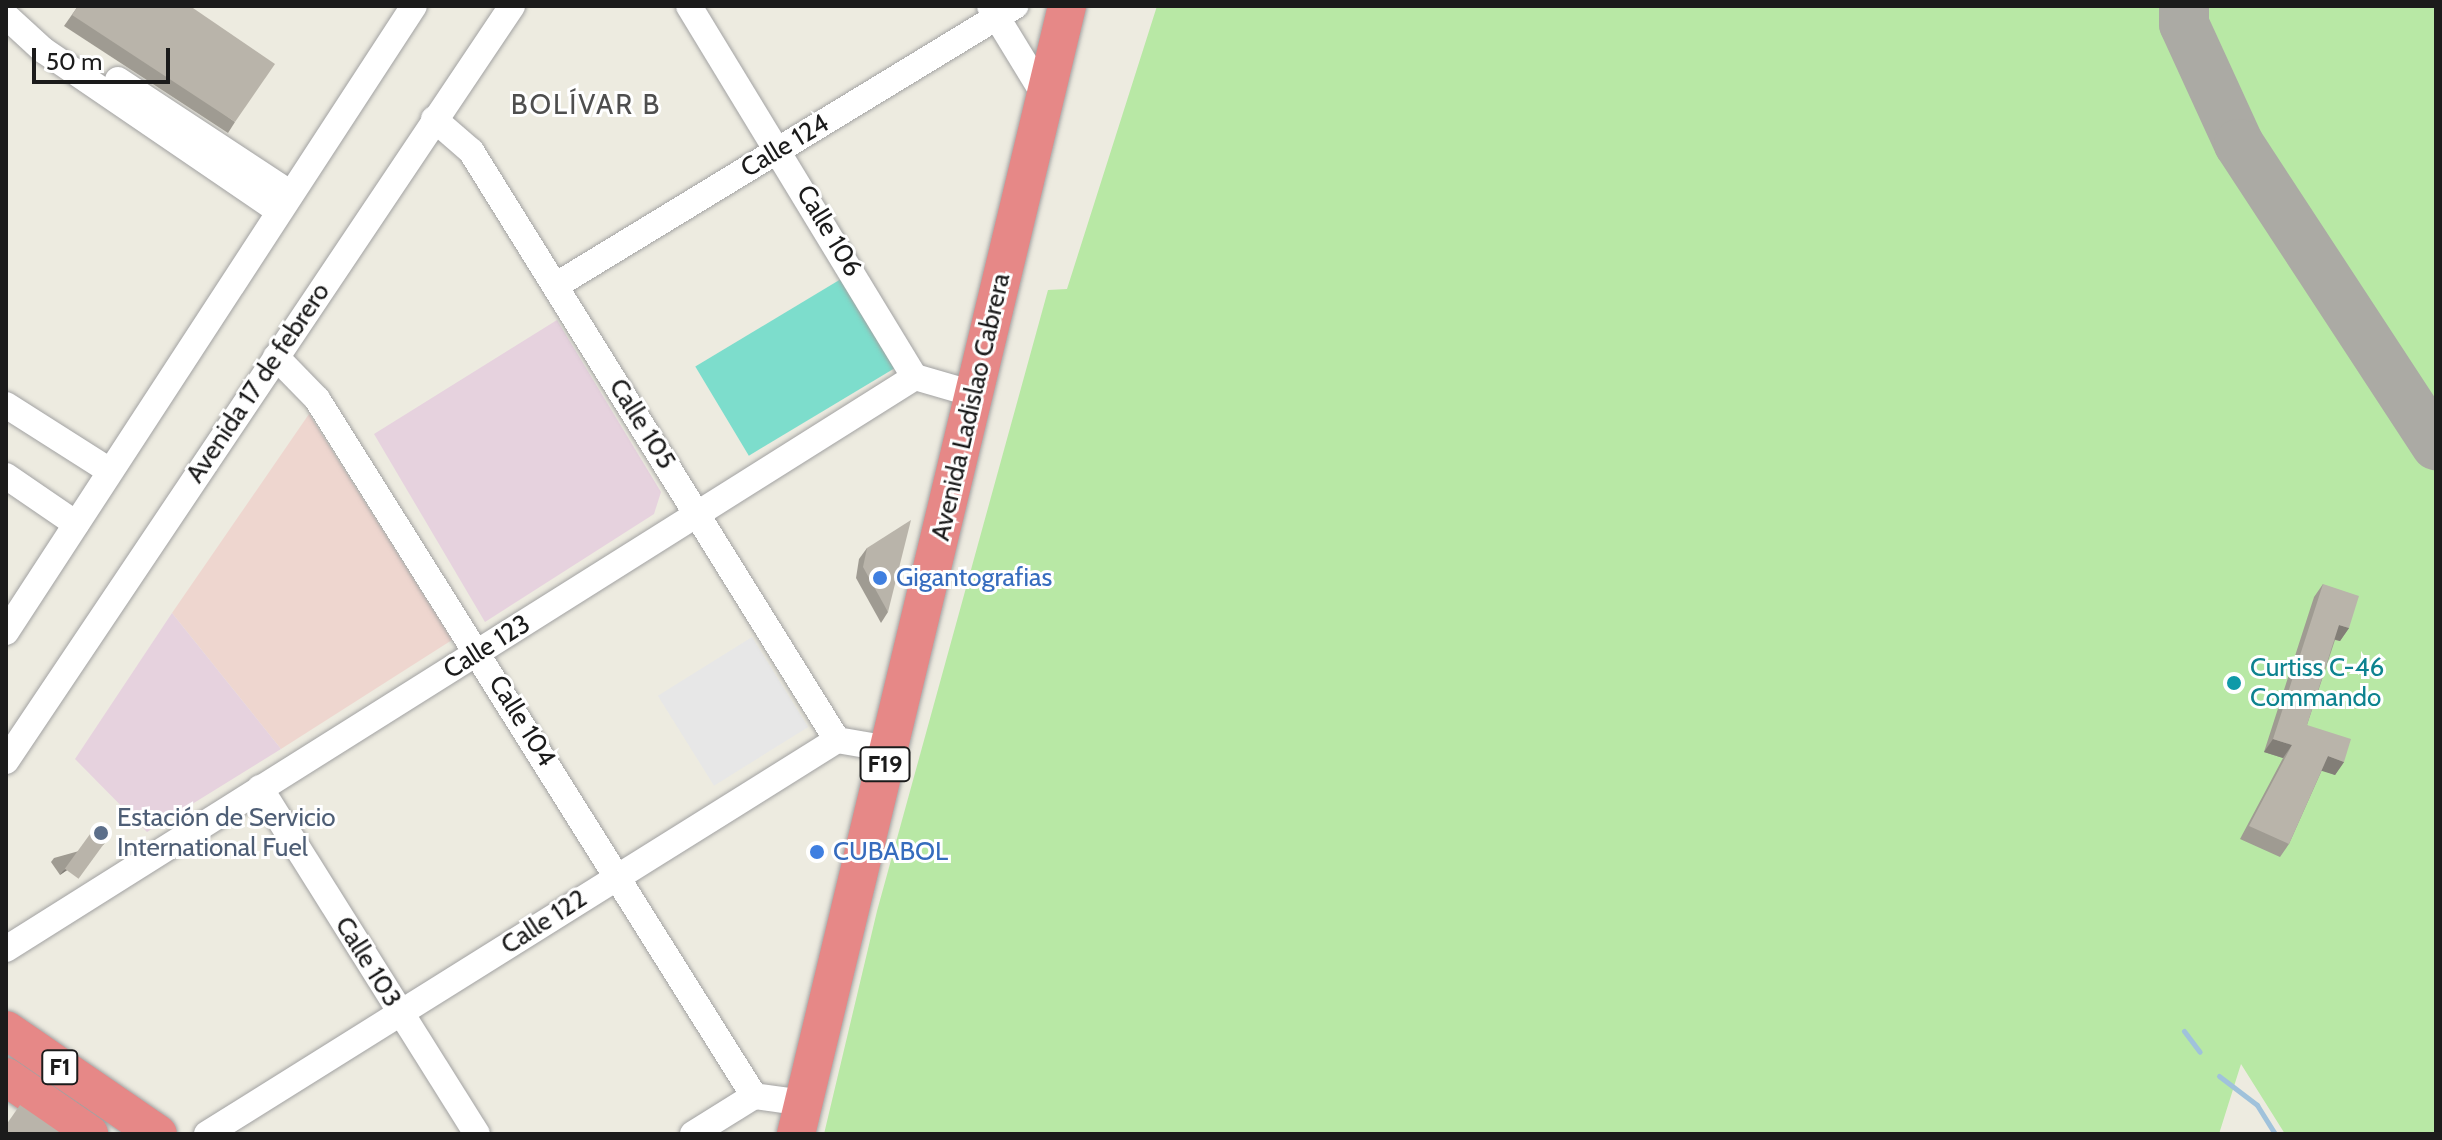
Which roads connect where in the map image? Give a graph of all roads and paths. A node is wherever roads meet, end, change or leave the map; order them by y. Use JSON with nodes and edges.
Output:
{"nodes":[{"id":1,"x":414,"y":6,"type":"edge"},
{"id":2,"x":512,"y":6,"type":"edge"},
{"id":3,"x":689,"y":6,"type":"edge"},
{"id":4,"x":1067,"y":6,"type":"edge"},
{"id":5,"x":1001,"y":10,"type":"edge"},
{"id":6,"x":15,"y":22,"type":"edge"},
{"id":7,"x":1045,"y":96,"type":"junction"},
{"id":8,"x":434,"y":119,"type":"junction"},
{"id":9,"x":780,"y":149,"type":"junction"},
{"id":10,"x":285,"y":202,"type":"junction"},
{"id":11,"x":555,"y":286,"type":"junction"},
{"id":12,"x":276,"y":357,"type":"junction"},
{"id":13,"x":915,"y":377,"type":"junction"},
{"id":14,"x":974,"y":394,"type":"junction"},
{"id":15,"x":6,"y":405,"type":"edge"},
{"id":16,"x":110,"y":471,"type":"junction"},
{"id":17,"x":6,"y":476,"type":"edge"},
{"id":18,"x":699,"y":514,"type":"junction"},
{"id":19,"x":76,"y":524,"type":"junction"},
{"id":20,"x":6,"y":632,"type":"edge"},
{"id":21,"x":479,"y":652,"type":"junction"},
{"id":22,"x":837,"y":740,"type":"junction"},
{"id":23,"x":889,"y":749,"type":"junction"},
{"id":24,"x":6,"y":761,"type":"edge"},
{"id":25,"x":260,"y":788,"type":"junction"},
{"id":26,"x":619,"y":874,"type":"junction"},
{"id":27,"x":6,"y":949,"type":"edge"},
{"id":28,"x":400,"y":1014,"type":"junction"},
{"id":29,"x":6,"y":1030,"type":"edge"},
{"id":30,"x":6,"y":1077,"type":"edge"},
{"id":31,"x":754,"y":1096,"type":"junction"},
{"id":32,"x":800,"y":1118,"type":"edge"},
{"id":33,"x":99,"y":1124,"type":"edge"},
{"id":34,"x":158,"y":1134,"type":"edge"},
{"id":35,"x":207,"y":1134,"type":"edge"},
{"id":36,"x":477,"y":1134,"type":"edge"},
{"id":37,"x":693,"y":1134,"type":"edge"}],
"edges":[{"from":1,"to":10,"type":"street"},
{"from":2,"to":8,"type":"street","name":"Avenida 17 de febrero"},
{"from":3,"to":9,"type":"street","name":"Calle 106"},
{"from":4,"to":7,"type":"highway","name":"Avenida Ladislao Cabrera","number":"F19"},
{"from":5,"to":7,"type":"street"},
{"from":5,"to":9,"type":"street","name":"Calle 124"},
{"from":6,"to":10,"type":"street"},
{"from":7,"to":14,"type":"highway","name":"Avenida Ladislao Cabrera","number":"F19"},
{"from":8,"to":11,"type":"street","name":"Calle 105"},
{"from":8,"to":12,"type":"street","name":"Avenida 17 de febrero"},
{"from":9,"to":11,"type":"street","name":"Calle 124"},
{"from":9,"to":13,"type":"street","name":"Calle 106"},
{"from":10,"to":16,"type":"street"},
{"from":11,"to":18,"type":"street","name":"Calle 105"},
{"from":12,"to":21,"type":"street","name":"Calle 104"},
{"from":12,"to":24,"type":"street","name":"Avenida 17 de febrero"},
{"from":13,"to":14,"type":"street"},
{"from":13,"to":18,"type":"street","name":"Calle 123"},
{"from":14,"to":23,"type":"highway","name":"Avenida Ladislao Cabrera","number":"F19"},
{"from":15,"to":16,"type":"street"},
{"from":16,"to":19,"type":"street"},
{"from":17,"to":19,"type":"street"},
{"from":18,"to":21,"type":"street","name":"Calle 123"},
{"from":18,"to":22,"type":"street","name":"Calle 105"},
{"from":19,"to":20,"type":"street"},
{"from":21,"to":25,"type":"street","name":"Calle 123"},
{"from":21,"to":26,"type":"street","name":"Calle 104"},
{"from":22,"to":23,"type":"street"},
{"from":22,"to":26,"type":"street","name":"Calle 122"},
{"from":23,"to":32,"type":"highway","name":"Avenida Ladislao Cabrera","number":"F19"},
{"from":25,"to":27,"type":"street","name":"Calle 123"},
{"from":25,"to":28,"type":"street","name":"Calle 103"},
{"from":26,"to":28,"type":"street","name":"Calle 122"},
{"from":26,"to":31,"type":"street","name":"Calle 104"},
{"from":28,"to":35,"type":"street","name":"Calle 122"},
{"from":28,"to":36,"type":"street","name":"Calle 103"},
{"from":29,"to":33,"type":"highway","number":"F1"},
{"from":30,"to":33,"type":"highway","number":"F1"},
{"from":31,"to":32,"type":"street"},
{"from":31,"to":37,"type":"street"},
{"from":33,"to":34,"type":"highway","number":"F1"}]}
